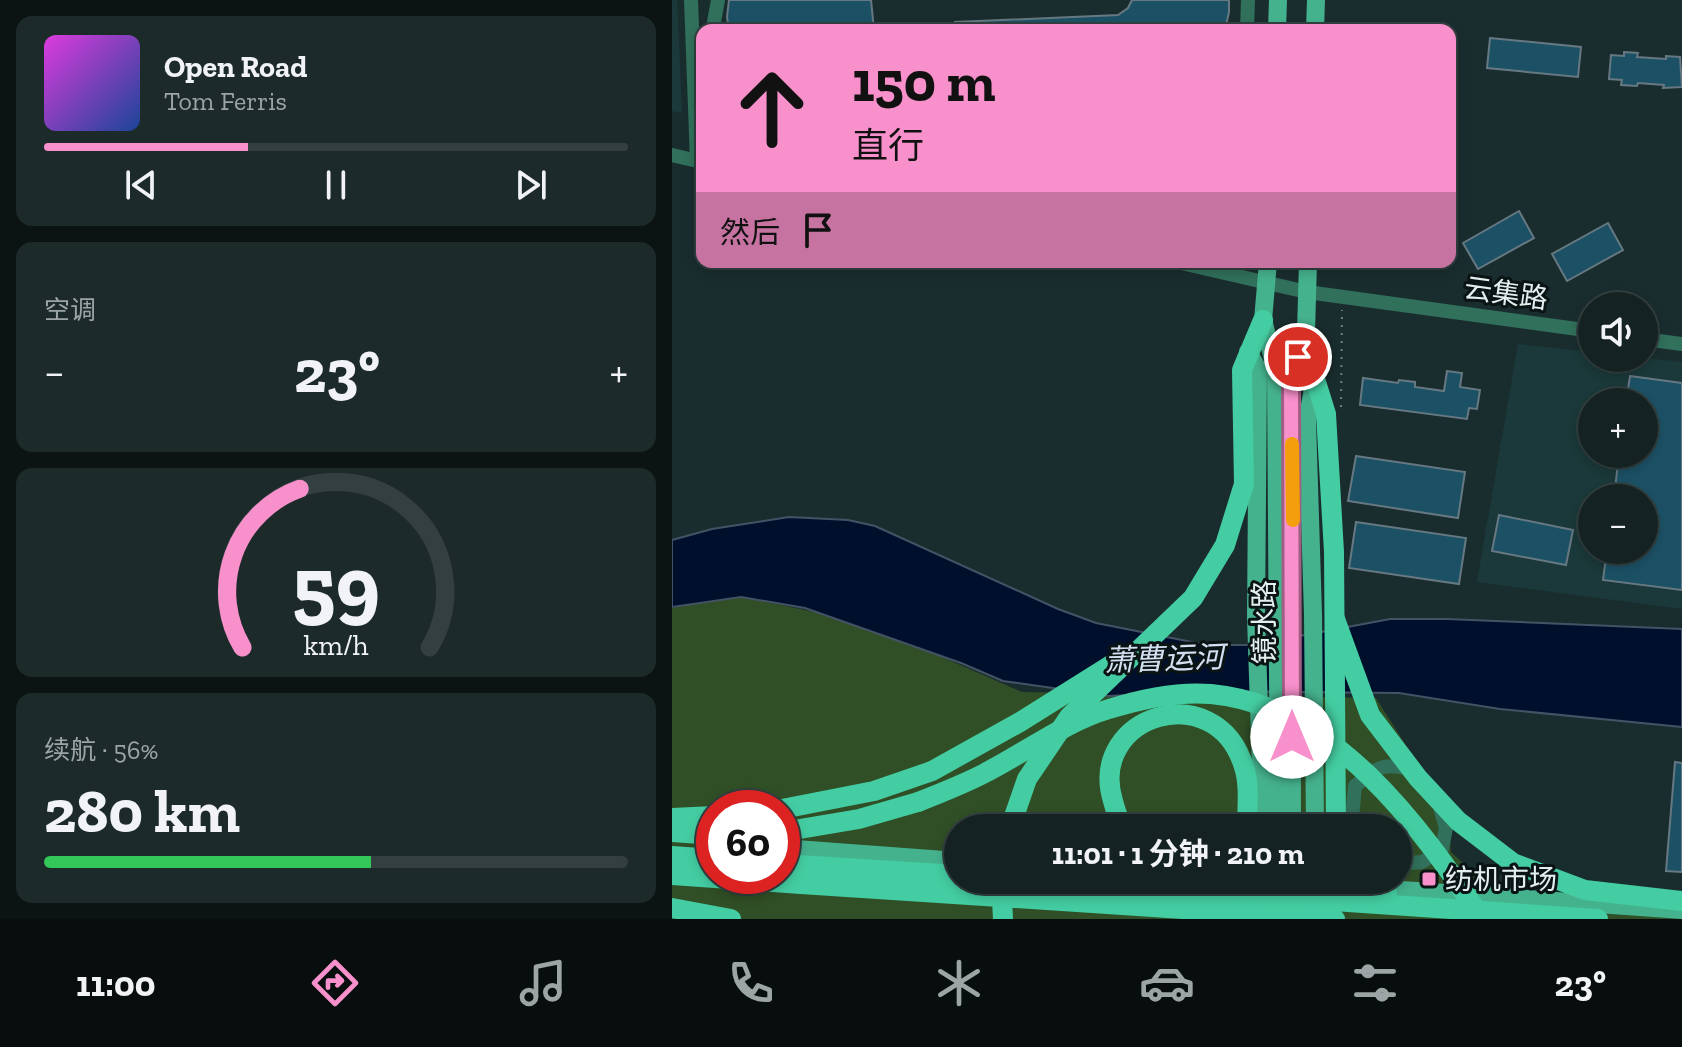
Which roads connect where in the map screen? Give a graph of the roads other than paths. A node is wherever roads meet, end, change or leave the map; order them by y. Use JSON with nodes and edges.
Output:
{"nodes":[{"id":1,"x":691,"y":0,"type":"edge"},
{"id":2,"x":718,"y":0,"type":"edge"},
{"id":3,"x":1248,"y":0,"type":"edge"},
{"id":4,"x":1278,"y":0,"type":"edge"},
{"id":5,"x":1316,"y":0,"type":"edge"},
{"id":6,"x":714,"y":24,"type":"edge"},
{"id":7,"x":1247,"y":24,"type":"edge"},
{"id":8,"x":1277,"y":24,"type":"edge"},
{"id":9,"x":1315,"y":24,"type":"edge"},
{"id":10,"x":696,"y":101,"type":"edge"},
{"id":11,"x":672,"y":155,"type":"edge"},
{"id":12,"x":696,"y":160,"type":"edge"},
{"id":13,"x":1205,"y":268,"type":"edge"},
{"id":14,"x":1268,"y":268,"type":"edge"},
{"id":15,"x":1308,"y":268,"type":"edge"},
{"id":16,"x":1267,"y":281,"type":"junction"},
{"id":17,"x":1307,"y":292,"type":"junction"},
{"id":18,"x":1263,"y":320,"type":"junction"},
{"id":19,"x":1578,"y":329,"type":"edge"},
{"id":20,"x":1306,"y":332,"type":"junction"},
{"id":21,"x":1658,"y":341,"type":"edge"},
{"id":22,"x":1682,"y":344,"type":"edge"},
{"id":23,"x":1248,"y":352,"type":"junction"},
{"id":24,"x":1315,"y":379,"type":"junction"},
{"id":25,"x":1285,"y":464,"type":"junction"},
{"id":26,"x":1335,"y":619,"type":"junction"},
{"id":27,"x":1145,"y":644,"type":"junction"},
{"id":28,"x":800,"y":805,"type":"edge"},
{"id":29,"x":1015,"y":814,"type":"edge"},
{"id":30,"x":1117,"y":814,"type":"edge"},
{"id":31,"x":1247,"y":814,"type":"edge"},
{"id":32,"x":1262,"y":814,"type":"edge"},
{"id":33,"x":1279,"y":814,"type":"edge"},
{"id":34,"x":1292,"y":814,"type":"edge"},
{"id":35,"x":1315,"y":814,"type":"edge"},
{"id":36,"x":1336,"y":814,"type":"edge"},
{"id":37,"x":1352,"y":814,"type":"edge"},
{"id":38,"x":696,"y":817,"type":"edge"},
{"id":39,"x":672,"y":818,"type":"edge"},
{"id":40,"x":800,"y":829,"type":"edge"},
{"id":41,"x":672,"y":832,"type":"edge"},
{"id":42,"x":696,"y":834,"type":"edge"},
{"id":43,"x":672,"y":841,"type":"edge"},
{"id":44,"x":696,"y":843,"type":"edge"},
{"id":45,"x":800,"y":849,"type":"edge"},
{"id":46,"x":672,"y":856,"type":"edge"},
{"id":47,"x":696,"y":858,"type":"edge"},
{"id":48,"x":944,"y":860,"type":"edge"},
{"id":49,"x":1412,"y":863,"type":"edge"},
{"id":50,"x":800,"y":865,"type":"edge"},
{"id":51,"x":944,"y":874,"type":"edge"},
{"id":52,"x":672,"y":875,"type":"edge"},
{"id":53,"x":672,"y":883,"type":"edge"},
{"id":54,"x":876,"y":888,"type":"junction"},
{"id":55,"x":1412,"y":889,"type":"edge"},
{"id":56,"x":1002,"y":894,"type":"edge"},
{"id":57,"x":1230,"y":894,"type":"edge"},
{"id":58,"x":1255,"y":894,"type":"edge"},
{"id":59,"x":1260,"y":894,"type":"edge"},
{"id":60,"x":1313,"y":894,"type":"edge"},
{"id":61,"x":1336,"y":894,"type":"edge"},
{"id":62,"x":1403,"y":894,"type":"edge"},
{"id":63,"x":1682,"y":901,"type":"edge"},
{"id":64,"x":672,"y":908,"type":"edge"},
{"id":65,"x":1682,"y":910,"type":"edge"},
{"id":66,"x":731,"y":919,"type":"edge"},
{"id":67,"x":1003,"y":919,"type":"edge"},
{"id":68,"x":1136,"y":919,"type":"edge"},
{"id":69,"x":1188,"y":919,"type":"edge"},
{"id":70,"x":1247,"y":919,"type":"edge"},
{"id":71,"x":1263,"y":919,"type":"edge"},
{"id":72,"x":1312,"y":919,"type":"edge"},
{"id":73,"x":1335,"y":919,"type":"edge"},
{"id":74,"x":1482,"y":919,"type":"edge"},
{"id":75,"x":1599,"y":919,"type":"edge"}],
"edges":[{"from":1,"to":10,"type":"street"},
{"from":2,"to":6,"type":"street"},
{"from":3,"to":7,"type":"street"},
{"from":4,"to":8,"type":"main road"},
{"from":5,"to":9,"type":"main road"},
{"from":11,"to":12,"type":"street"},
{"from":13,"to":16,"type":"street","name":"云集路"},
{"from":14,"to":16,"type":"main road"},
{"from":15,"to":17,"type":"main road"},
{"from":16,"to":17,"type":"street","name":"云集路"},
{"from":16,"to":18,"type":"main road"},
{"from":17,"to":19,"type":"street","name":"云集路"},
{"from":17,"to":20,"type":"main road"},
{"from":18,"to":23,"type":"highway"},
{"from":18,"to":25,"type":"main road"},
{"from":20,"to":24,"type":"main road"},
{"from":20,"to":25,"type":"main road"},
{"from":21,"to":22,"type":"street"},
{"from":23,"to":27,"type":"highway"},
{"from":23,"to":32,"type":"main road"},
{"from":24,"to":26,"type":"highway"},
{"from":24,"to":35,"type":"main road"},
{"from":25,"to":33,"type":"main road"},
{"from":25,"to":34,"type":"main road","name":"镜水路"},
{"from":26,"to":36,"type":"highway","bridge":true},
{"from":26,"to":63,"type":"highway","bridge":true},
{"from":27,"to":28,"type":"highway"},
{"from":27,"to":29,"type":"highway","bridge":true},
{"from":30,"to":31,"type":"highway"},
{"from":37,"to":49,"type":"street"},
{"from":38,"to":39,"type":"highway"},
{"from":40,"to":74,"type":"highway","bridge":true},
{"from":41,"to":42,"type":"highway"},
{"from":43,"to":44,"type":"main road"},
{"from":45,"to":48,"type":"main road"},
{"from":46,"to":47,"type":"highway"},
{"from":50,"to":51,"type":"highway"},
{"from":52,"to":54,"type":"highway","bridge":true},
{"from":53,"to":69,"type":"main road"},
{"from":54,"to":68,"type":"highway","bridge":true},
{"from":54,"to":73,"type":"highway","bridge":true},
{"from":55,"to":65,"type":"main road"},
{"from":56,"to":67,"type":"highway","bridge":true},
{"from":57,"to":75,"type":"highway","bridge":true},
{"from":58,"to":70,"type":"highway","bridge":true},
{"from":59,"to":71,"type":"main road"},
{"from":60,"to":72,"type":"main road"},
{"from":61,"to":73,"type":"highway","bridge":true},
{"from":62,"to":75,"type":"highway","bridge":true},
{"from":64,"to":66,"type":"highway"}]}
